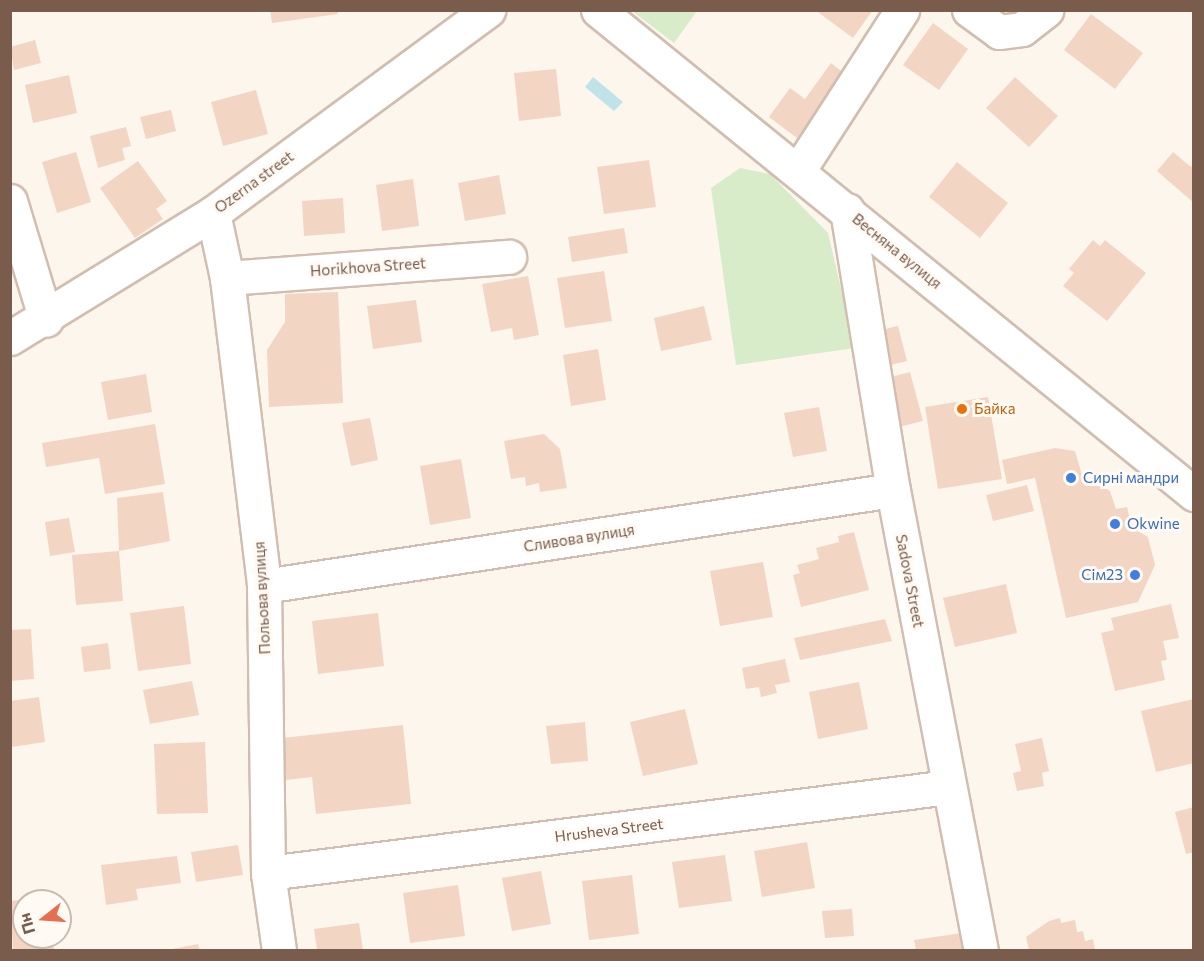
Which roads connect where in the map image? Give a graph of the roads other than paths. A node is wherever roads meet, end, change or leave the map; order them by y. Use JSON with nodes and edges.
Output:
{"nodes":[{"id":1,"x":488,"y":10,"type":"edge"},
{"id":2,"x":598,"y":10,"type":"edge"},
{"id":3,"x":902,"y":10,"type":"edge"},
{"id":4,"x":969,"y":10,"type":"edge"},
{"id":5,"x":1046,"y":10,"type":"edge"},
{"id":6,"x":798,"y":171,"type":"junction"},
{"id":7,"x":10,"y":201,"type":"edge"},
{"id":8,"x":846,"y":210,"type":"junction"},
{"id":9,"x":213,"y":213,"type":"junction"},
{"id":10,"x":509,"y":257,"type":"dead end"},
{"id":11,"x":227,"y":278,"type":"junction"},
{"id":12,"x":46,"y":320,"type":"junction"},
{"id":13,"x":10,"y":338,"type":"edge"},
{"id":14,"x":893,"y":490,"type":"junction"},
{"id":15,"x":1194,"y":494,"type":"edge"},
{"id":16,"x":264,"y":586,"type":"junction"},
{"id":17,"x":949,"y":787,"type":"junction"},
{"id":18,"x":268,"y":873,"type":"junction"},
{"id":19,"x":279,"y":951,"type":"edge"},
{"id":20,"x":981,"y":951,"type":"edge"}],
"edges":[{"from":1,"to":9,"type":"street","name":"Ozerna street"},
{"from":2,"to":6,"type":"street","name":"Весняна вулиця"},
{"from":3,"to":6,"type":"street"},
{"from":4,"to":5,"type":"street"},
{"from":6,"to":8,"type":"street","name":"Весняна вулиця"},
{"from":7,"to":12,"type":"street"},
{"from":8,"to":14,"type":"street","name":"Sadova Street"},
{"from":8,"to":15,"type":"street","name":"Весняна вулиця"},
{"from":9,"to":11,"type":"street","name":"Польова вулиця"},
{"from":9,"to":12,"type":"street","name":"Ozerna street"},
{"from":10,"to":11,"type":"street","name":"Horikhova Street"},
{"from":11,"to":16,"type":"street","name":"Польова вулиця"},
{"from":12,"to":13,"type":"street","name":"Ozerna street"},
{"from":14,"to":16,"type":"street","name":"Сливова вулиця"},
{"from":14,"to":17,"type":"street","name":"Sadova Street"},
{"from":16,"to":18,"type":"street","name":"Польова вулиця"},
{"from":17,"to":18,"type":"street","name":"Hrusheva Street"},
{"from":17,"to":20,"type":"street","name":"Sadova Street"},
{"from":18,"to":19,"type":"street","name":"Польова вулиця"}]}
